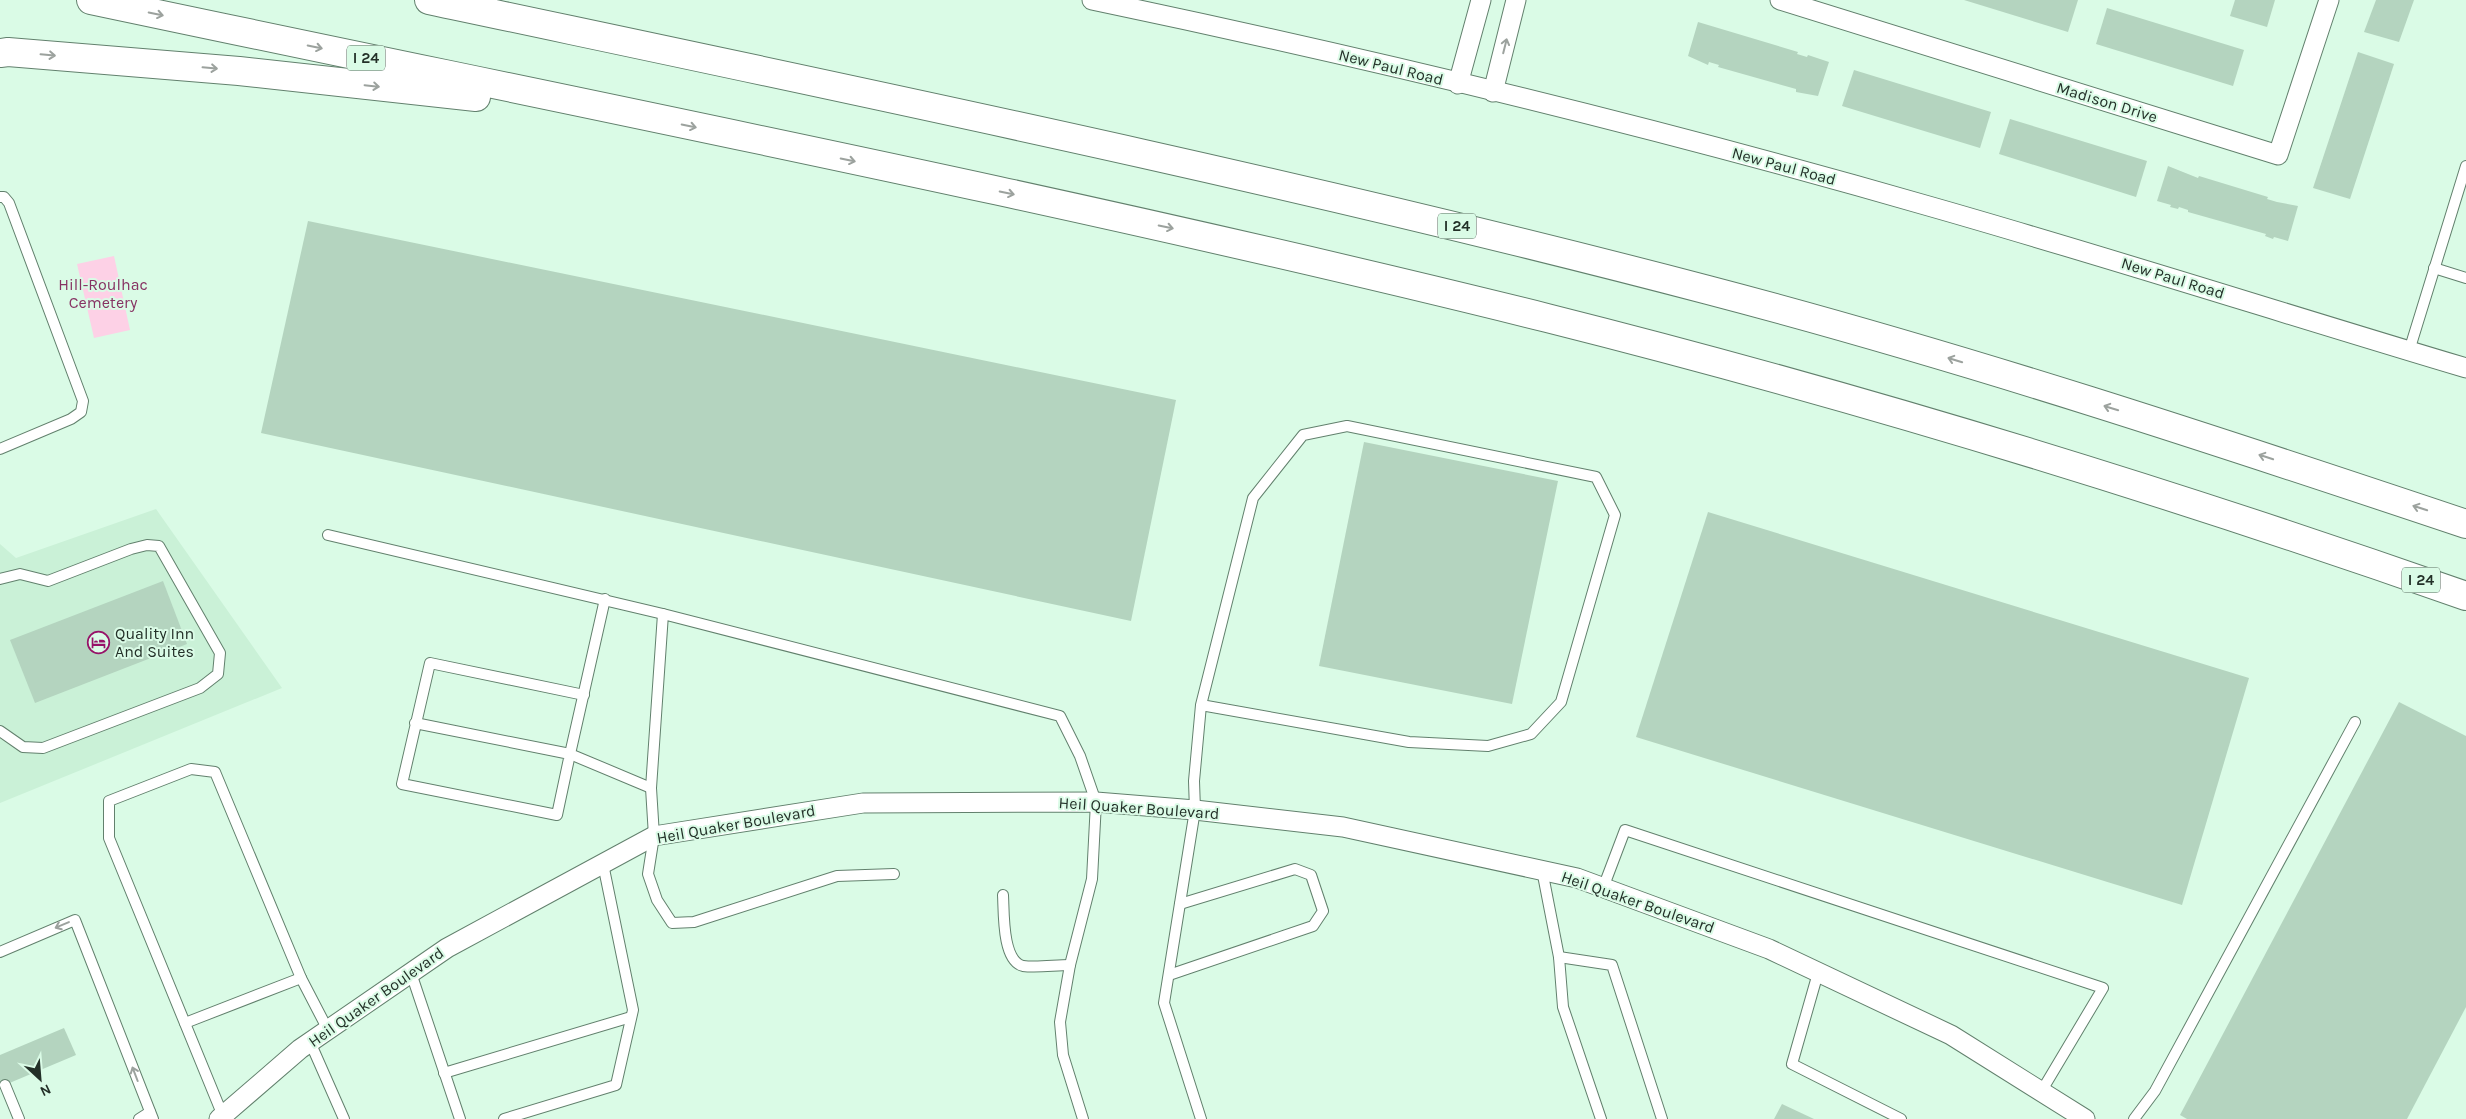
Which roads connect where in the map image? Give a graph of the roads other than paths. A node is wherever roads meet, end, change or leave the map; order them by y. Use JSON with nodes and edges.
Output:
{"nodes":[{"id":1,"x":91,"y":0,"type":"edge"},
{"id":2,"x":429,"y":0,"type":"edge"},
{"id":3,"x":1092,"y":0,"type":"edge"},
{"id":4,"x":1481,"y":0,"type":"edge"},
{"id":5,"x":1515,"y":0,"type":"edge"},
{"id":6,"x":1780,"y":0,"type":"edge"},
{"id":7,"x":2329,"y":0,"type":"edge"},
{"id":8,"x":0,"y":53,"type":"edge"},
{"id":9,"x":1458,"y":84,"type":"junction"},
{"id":10,"x":1493,"y":92,"type":"junction"},
{"id":11,"x":641,"y":116,"type":"junction"},
{"id":12,"x":2466,"y":166,"type":"edge"},
{"id":13,"x":0,"y":197,"type":"edge"},
{"id":14,"x":2434,"y":268,"type":"junction"},
{"id":15,"x":2466,"y":278,"type":"edge"},
{"id":16,"x":2409,"y":350,"type":"junction"},
{"id":17,"x":2466,"y":368,"type":"edge"},
{"id":18,"x":0,"y":450,"type":"edge"},
{"id":19,"x":2466,"y":524,"type":"edge"},
{"id":20,"x":328,"y":535,"type":"dead end"},
{"id":21,"x":0,"y":579,"type":"edge"},
{"id":22,"x":2466,"y":596,"type":"edge"},
{"id":23,"x":606,"y":599,"type":"junction"},
{"id":24,"x":663,"y":614,"type":"junction"},
{"id":25,"x":584,"y":695,"type":"junction"},
{"id":26,"x":1201,"y":705,"type":"junction"},
{"id":27,"x":2355,"y":722,"type":"dead end"},
{"id":28,"x":415,"y":723,"type":"junction"},
{"id":29,"x":0,"y":731,"type":"edge"},
{"id":30,"x":570,"y":754,"type":"junction"},
{"id":31,"x":651,"y":788,"type":"junction"},
{"id":32,"x":1096,"y":802,"type":"junction"},
{"id":33,"x":1195,"y":810,"type":"junction"},
{"id":34,"x":654,"y":836,"type":"junction"},
{"id":35,"x":603,"y":864,"type":"junction"},
{"id":36,"x":1542,"y":870,"type":"junction"},
{"id":37,"x":894,"y":874,"type":"dead end"},
{"id":38,"x":1603,"y":888,"type":"junction"},
{"id":39,"x":1003,"y":895,"type":"dead end"},
{"id":40,"x":1180,"y":904,"type":"junction"},
{"id":41,"x":0,"y":952,"type":"edge"},
{"id":42,"x":1559,"y":956,"type":"junction"},
{"id":43,"x":1070,"y":965,"type":"junction"},
{"id":44,"x":411,"y":973,"type":"junction"},
{"id":45,"x":1818,"y":973,"type":"junction"},
{"id":46,"x":1169,"y":975,"type":"junction"},
{"id":47,"x":301,"y":978,"type":"junction"},
{"id":48,"x":632,"y":1017,"type":"junction"},
{"id":49,"x":185,"y":1023,"type":"junction"},
{"id":50,"x":328,"y":1030,"type":"junction"},
{"id":51,"x":310,"y":1042,"type":"junction"},
{"id":52,"x":444,"y":1073,"type":"junction"},
{"id":53,"x":5,"y":1085,"type":"dead end"},
{"id":54,"x":2041,"y":1092,"type":"junction"},
{"id":55,"x":152,"y":1116,"type":"edge"},
{"id":56,"x":221,"y":1117,"type":"edge"},
{"id":57,"x":19,"y":1119,"type":"edge"},
{"id":58,"x":140,"y":1119,"type":"edge"},
{"id":59,"x":344,"y":1119,"type":"edge"},
{"id":60,"x":460,"y":1119,"type":"edge"},
{"id":61,"x":504,"y":1119,"type":"edge"},
{"id":62,"x":1083,"y":1119,"type":"edge"},
{"id":63,"x":1201,"y":1119,"type":"edge"},
{"id":64,"x":1601,"y":1119,"type":"edge"},
{"id":65,"x":1662,"y":1119,"type":"edge"},
{"id":66,"x":1901,"y":1119,"type":"edge"},
{"id":67,"x":2085,"y":1119,"type":"edge"},
{"id":68,"x":2134,"y":1119,"type":"edge"}],
"edges":[{"from":1,"to":11,"type":"highway","number":"I 24","one_way":true},
{"from":19,"to":2,"type":"highway","number":"I 24","one_way":true},
{"from":3,"to":9,"type":"street","name":"New Paul Road"},
{"from":4,"to":9,"type":"street"},
{"from":10,"to":5,"type":"street","one_way":true},
{"from":6,"to":7,"type":"street","name":"Madison Drive"},
{"from":8,"to":11,"type":"highway","one_way":true},
{"from":9,"to":10,"type":"street","name":"New Paul Road"},
{"from":10,"to":16,"type":"street","name":"New Paul Road"},
{"from":11,"to":22,"type":"highway","number":"I 24","one_way":true},
{"from":12,"to":14,"type":"lane"},
{"from":13,"to":18,"type":"lane"},
{"from":14,"to":15,"type":"lane"},
{"from":14,"to":16,"type":"lane"},
{"from":16,"to":17,"type":"street","name":"New Paul Road"},
{"from":20,"to":23,"type":"lane"},
{"from":21,"to":29,"type":"lane"},
{"from":23,"to":24,"type":"lane"},
{"from":23,"to":25,"type":"lane"},
{"from":24,"to":31,"type":"lane"},
{"from":24,"to":32,"type":"lane"},
{"from":25,"to":28,"type":"lane"},
{"from":25,"to":30,"type":"lane"},
{"from":26,"to":26,"type":"lane"},
{"from":26,"to":33,"type":"lane"},
{"from":27,"to":68,"type":"lane"},
{"from":28,"to":30,"type":"lane"},
{"from":28,"to":30,"type":"lane"},
{"from":30,"to":31,"type":"lane"},
{"from":31,"to":34,"type":"lane"},
{"from":32,"to":33,"type":"street","name":"Heil Quaker Boulevard"},
{"from":32,"to":34,"type":"street","name":"Heil Quaker Boulevard"},
{"from":32,"to":43,"type":"lane"},
{"from":33,"to":36,"type":"street","name":"Heil Quaker Boulevard"},
{"from":33,"to":40,"type":"lane"},
{"from":34,"to":35,"type":"street","name":"Heil Quaker Boulevard"},
{"from":34,"to":37,"type":"lane"},
{"from":35,"to":44,"type":"street","name":"Heil Quaker Boulevard"},
{"from":35,"to":48,"type":"lane"},
{"from":36,"to":38,"type":"street","name":"Heil Quaker Boulevard"},
{"from":36,"to":42,"type":"lane"},
{"from":38,"to":45,"type":"street","name":"Heil Quaker Boulevard"},
{"from":38,"to":54,"type":"lane"},
{"from":39,"to":43,"type":"lane"},
{"from":40,"to":46,"type":"lane"},
{"from":40,"to":46,"type":"lane"},
{"from":55,"to":41,"type":"lane","one_way":true},
{"from":42,"to":64,"type":"lane"},
{"from":42,"to":65,"type":"lane"},
{"from":43,"to":62,"type":"lane"},
{"from":44,"to":50,"type":"street","name":"Heil Quaker Boulevard"},
{"from":44,"to":52,"type":"lane"},
{"from":45,"to":54,"type":"street","name":"Heil Quaker Boulevard"},
{"from":45,"to":66,"type":"lane"},
{"from":46,"to":63,"type":"lane"},
{"from":47,"to":49,"type":"lane"},
{"from":47,"to":49,"type":"lane"},
{"from":47,"to":50,"type":"lane"},
{"from":48,"to":52,"type":"lane"},
{"from":48,"to":61,"type":"lane"},
{"from":49,"to":56,"type":"lane"},
{"from":50,"to":51,"type":"street","name":"Heil Quaker Boulevard"},
{"from":51,"to":56,"type":"street","name":"Heil Quaker Boulevard"},
{"from":51,"to":59,"type":"lane"},
{"from":52,"to":60,"type":"lane"},
{"from":53,"to":57,"type":"lane"},
{"from":54,"to":67,"type":"street","name":"Heil Quaker Boulevard"},
{"from":55,"to":58,"type":"lane"}]}
